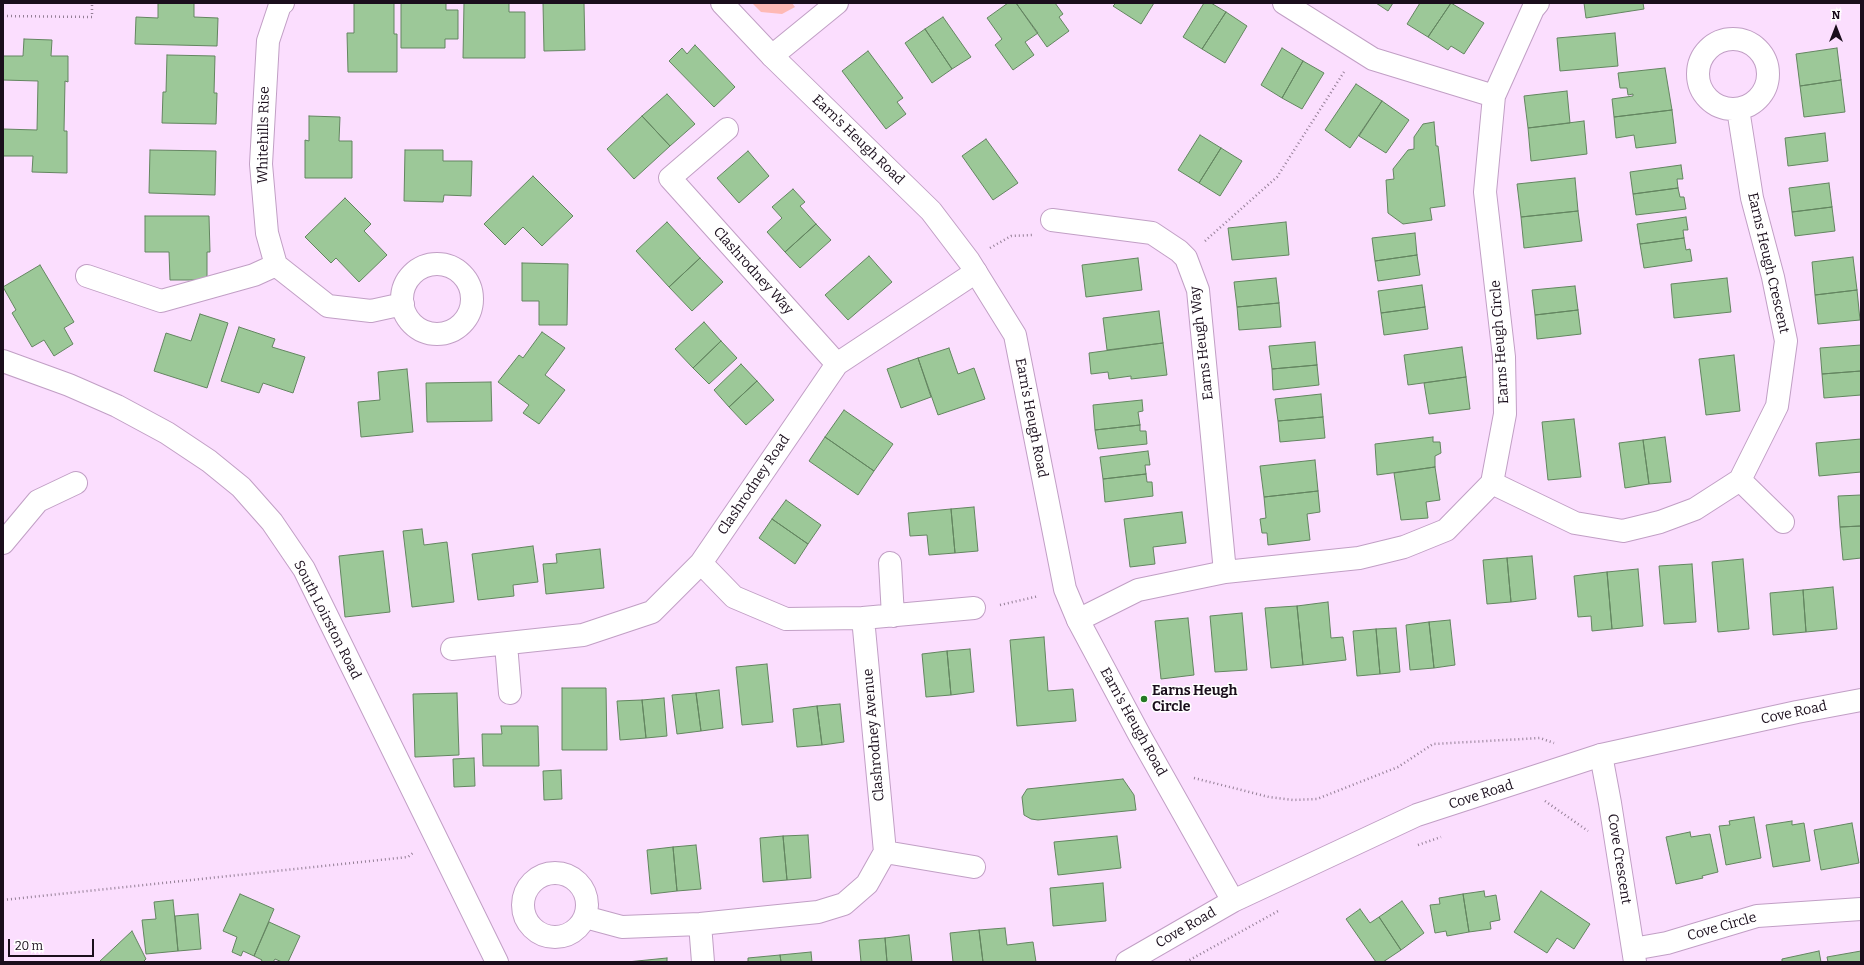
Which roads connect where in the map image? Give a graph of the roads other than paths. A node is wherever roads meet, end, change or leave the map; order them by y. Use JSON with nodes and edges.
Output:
{"nodes":[{"id":1,"x":722,"y":3,"type":"edge"},
{"id":2,"x":837,"y":3,"type":"edge"},
{"id":3,"x":1284,"y":3,"type":"edge"},
{"id":4,"x":1538,"y":3,"type":"edge"},
{"id":5,"x":280,"y":4,"type":"edge"},
{"id":6,"x":772,"y":56,"type":"junction"},
{"id":7,"x":1494,"y":96,"type":"junction"},
{"id":8,"x":1738,"y":109,"type":"dead end"},
{"id":9,"x":727,"y":129,"type":"dead end"},
{"id":10,"x":1052,"y":220,"type":"road end"},
{"id":11,"x":276,"y":265,"type":"junction"},
{"id":12,"x":972,"y":266,"type":"junction"},
{"id":13,"x":87,"y":276,"type":"dead end"},
{"id":14,"x":403,"y":304,"type":"dead end"},
{"id":15,"x":3,"y":360,"type":"edge"},
{"id":16,"x":837,"y":364,"type":"junction"},
{"id":17,"x":1740,"y":480,"type":"junction"},
{"id":18,"x":1492,"y":483,"type":"junction"},
{"id":19,"x":76,"y":484,"type":"dead end"},
{"id":20,"x":1782,"y":522,"type":"dead end"},
{"id":21,"x":3,"y":543,"type":"edge"},
{"id":22,"x":701,"y":563,"type":"junction"},
{"id":23,"x":890,"y":563,"type":"dead end"},
{"id":24,"x":1225,"y":572,"type":"junction"},
{"id":25,"x":974,"y":608,"type":"road end"},
{"id":26,"x":893,"y":616,"type":"junction"},
{"id":27,"x":863,"y":618,"type":"junction"},
{"id":28,"x":1078,"y":620,"type":"junction"},
{"id":29,"x":506,"y":644,"type":"junction"},
{"id":30,"x":452,"y":649,"type":"dead end"},
{"id":31,"x":510,"y":693,"type":"dead end"},
{"id":32,"x":1861,"y":700,"type":"edge"},
{"id":33,"x":1601,"y":755,"type":"junction"},
{"id":34,"x":885,"y":852,"type":"junction"},
{"id":35,"x":974,"y":867,"type":"dead end"},
{"id":36,"x":1233,"y":901,"type":"junction"},
{"id":37,"x":1861,"y":909,"type":"edge"},
{"id":38,"x":585,"y":917,"type":"dead end"},
{"id":39,"x":700,"y":924,"type":"junction"},
{"id":40,"x":1634,"y":956,"type":"edge"},
{"id":41,"x":497,"y":962,"type":"edge"},
{"id":42,"x":703,"y":962,"type":"edge"},
{"id":43,"x":1127,"y":962,"type":"edge"}],
"edges":[{"from":1,"to":6,"type":"street","name":"Earn's Heugh Road"},
{"from":2,"to":6,"type":"street"},
{"from":3,"to":7,"type":"street"},
{"from":4,"to":7,"type":"street","name":"Earns Heugh Circle"},
{"from":5,"to":11,"type":"street","name":"Whitehills Rise"},
{"from":6,"to":12,"type":"street","name":"Earn's Heugh Road"},
{"from":7,"to":18,"type":"street","name":"Earns Heugh Circle"},
{"from":8,"to":17,"type":"street","name":"Earns Heugh Crescent"},
{"from":9,"to":16,"type":"street","name":"Clashrodney Way"},
{"from":10,"to":24,"type":"street","name":"Earns Heugh Way"},
{"from":11,"to":13,"type":"street"},
{"from":11,"to":14,"type":"street"},
{"from":12,"to":16,"type":"street","name":"Clashrodney Road"},
{"from":12,"to":28,"type":"street","name":"Earn's Heugh Road"},
{"from":15,"to":41,"type":"street","name":"South Loirston Road"},
{"from":16,"to":22,"type":"street","name":"Clashrodney Road"},
{"from":17,"to":18,"type":"street"},
{"from":17,"to":20,"type":"street"},
{"from":18,"to":24,"type":"street"},
{"from":19,"to":21,"type":"street"},
{"from":22,"to":27,"type":"street"},
{"from":22,"to":29,"type":"street","name":"Clashrodney Road"},
{"from":23,"to":26,"type":"street"},
{"from":24,"to":28,"type":"street"},
{"from":25,"to":26,"type":"street"},
{"from":26,"to":27,"type":"street"},
{"from":27,"to":34,"type":"street","name":"Clashrodney Avenue"},
{"from":28,"to":36,"type":"street","name":"Earn's Heugh Road"},
{"from":29,"to":30,"type":"street","name":"Clashrodney Road"},
{"from":29,"to":31,"type":"street"},
{"from":32,"to":33,"type":"street","name":"Cove Road"},
{"from":33,"to":36,"type":"street","name":"Cove Road"},
{"from":33,"to":40,"type":"street","name":"Cove Crescent"},
{"from":34,"to":35,"type":"street"},
{"from":34,"to":39,"type":"street"},
{"from":36,"to":43,"type":"street","name":"Cove Road"},
{"from":37,"to":40,"type":"street","name":"Cove Circle"},
{"from":38,"to":39,"type":"street"},
{"from":39,"to":42,"type":"street"}]}
